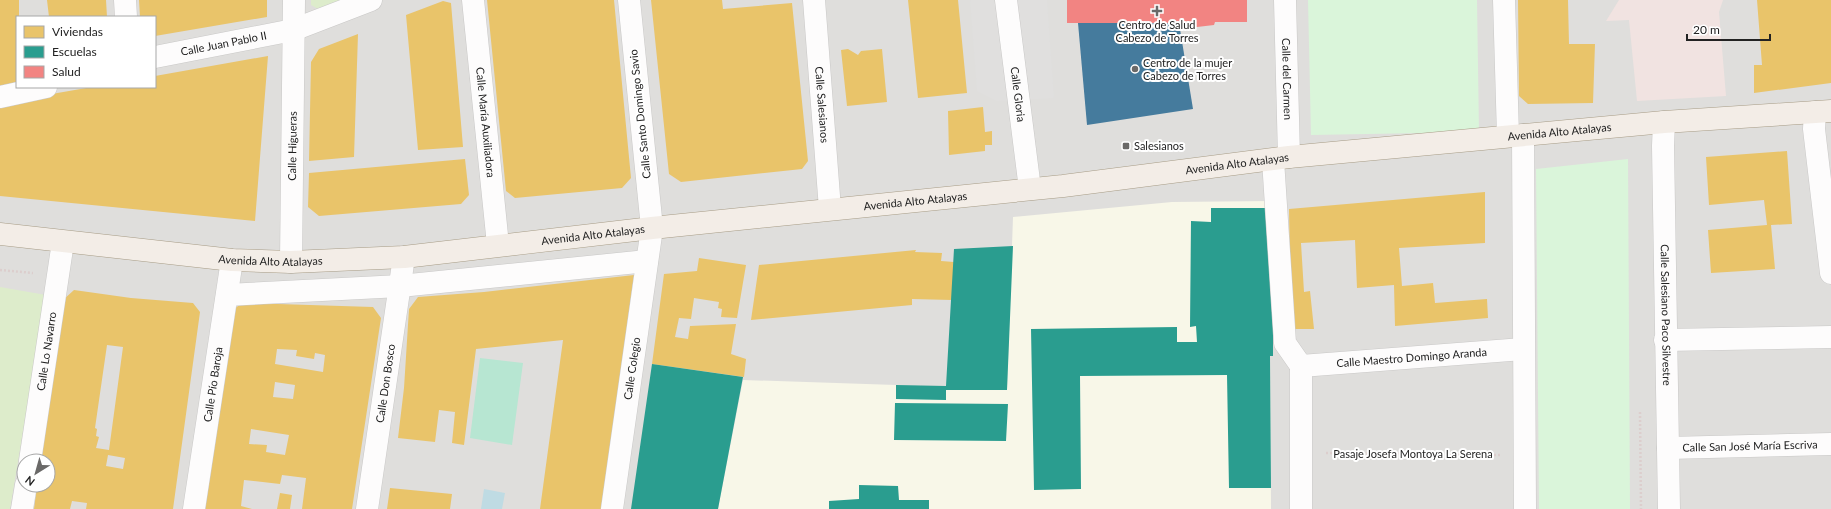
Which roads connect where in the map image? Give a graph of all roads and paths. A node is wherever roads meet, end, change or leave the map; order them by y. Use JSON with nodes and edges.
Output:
{"nodes":[{"id":1,"x":125,"y":0,"type":"edge"},
{"id":2,"x":294,"y":0,"type":"edge"},
{"id":3,"x":372,"y":0,"type":"edge"},
{"id":4,"x":473,"y":0,"type":"edge"},
{"id":5,"x":629,"y":0,"type":"edge"},
{"id":6,"x":814,"y":0,"type":"edge"},
{"id":7,"x":1006,"y":0,"type":"edge"},
{"id":8,"x":1285,"y":0,"type":"edge"},
{"id":9,"x":1504,"y":0,"type":"edge"},
{"id":10,"x":126,"y":16,"type":"edge"},
{"id":11,"x":293,"y":30,"type":"junction"},
{"id":12,"x":156,"y":57,"type":"edge"},
{"id":13,"x":41,"y":88,"type":"edge"},
{"id":14,"x":0,"y":97,"type":"edge"},
{"id":15,"x":1823,"y":111,"type":"edge"},
{"id":16,"x":1664,"y":122,"type":"junction"},
{"id":17,"x":1515,"y":136,"type":"junction"},
{"id":18,"x":1281,"y":159,"type":"junction"},
{"id":19,"x":1030,"y":189,"type":"junction"},
{"id":20,"x":830,"y":209,"type":"junction"},
{"id":21,"x":652,"y":228,"type":"junction"},
{"id":22,"x":0,"y":234,"type":"edge"},
{"id":23,"x":64,"y":242,"type":"junction"},
{"id":24,"x":498,"y":246,"type":"junction"},
{"id":25,"x":404,"y":257,"type":"junction"},
{"id":26,"x":232,"y":260,"type":"junction"},
{"id":27,"x":647,"y":261,"type":"junction"},
{"id":28,"x":291,"y":262,"type":"junction"},
{"id":29,"x":0,"y":270,"type":"edge"},
{"id":30,"x":1831,"y":273,"type":"edge"},
{"id":31,"x":59,"y":275,"type":"junction"},
{"id":32,"x":400,"y":286,"type":"junction"},
{"id":33,"x":227,"y":295,"type":"junction"},
{"id":34,"x":1831,"y":337,"type":"edge"},
{"id":35,"x":1666,"y":340,"type":"junction"},
{"id":36,"x":1523,"y":349,"type":"junction"},
{"id":37,"x":1301,"y":366,"type":"junction"},
{"id":38,"x":1831,"y":444,"type":"edge"},
{"id":39,"x":1668,"y":448,"type":"junction"},
{"id":40,"x":31,"y":453,"type":"edge"},
{"id":41,"x":1301,"y":453,"type":"junction"},
{"id":42,"x":1524,"y":455,"type":"junction"},
{"id":43,"x":25,"y":493,"type":"edge"},
{"id":44,"x":22,"y":509,"type":"edge"},
{"id":45,"x":194,"y":509,"type":"edge"},
{"id":46,"x":367,"y":509,"type":"edge"},
{"id":47,"x":612,"y":509,"type":"edge"},
{"id":48,"x":1301,"y":509,"type":"edge"},
{"id":49,"x":1525,"y":509,"type":"edge"},
{"id":50,"x":1669,"y":509,"type":"edge"}],
"edges":[{"from":1,"to":10,"type":"street"},
{"from":2,"to":11,"type":"street","name":"Calle Higueras"},
{"from":3,"to":11,"type":"street"},
{"from":4,"to":24,"type":"street","name":"Calle María Auxiliadora"},
{"from":5,"to":21,"type":"street","name":"Calle Santo Domingo Savio"},
{"from":6,"to":20,"type":"street","name":"Calle Salesianos"},
{"from":7,"to":19,"type":"street","name":"Calle Gloria"},
{"from":8,"to":18,"type":"street","name":"Calle del Carmen"},
{"from":9,"to":17,"type":"street"},
{"from":11,"to":12,"type":"street","name":"Calle Juan Pablo II"},
{"from":11,"to":28,"type":"street","name":"Calle Higueras"},
{"from":13,"to":14,"type":"street"},
{"from":15,"to":16,"type":"main road","name":"Avenida Alto Atalayas"},
{"from":15,"to":30,"type":"street"},
{"from":16,"to":17,"type":"main road","name":"Avenida Alto Atalayas"},
{"from":16,"to":35,"type":"street","name":"Calle Salesiano Paco Silvestre"},
{"from":17,"to":18,"type":"main road","name":"Avenida Alto Atalayas"},
{"from":17,"to":36,"type":"street"},
{"from":18,"to":19,"type":"main road","name":"Avenida Alto Atalayas"},
{"from":18,"to":37,"type":"street","name":"Calle del Carmen"},
{"from":19,"to":20,"type":"main road","name":"Avenida Alto Atalayas"},
{"from":20,"to":21,"type":"main road","name":"Avenida Alto Atalayas"},
{"from":21,"to":24,"type":"main road","name":"Avenida Alto Atalayas"},
{"from":21,"to":27,"type":"street","name":"Calle Colegio"},
{"from":22,"to":23,"type":"main road","name":"Avenida Alto Atalayas"},
{"from":23,"to":26,"type":"main road","name":"Avenida Alto Atalayas"},
{"from":23,"to":31,"type":"street","name":"Calle Lo Navarro"},
{"from":24,"to":25,"type":"main road","name":"Avenida Alto Atalayas"},
{"from":25,"to":28,"type":"main road","name":"Avenida Alto Atalayas"},
{"from":25,"to":32,"type":"street","name":"Calle Don Bosco"},
{"from":26,"to":28,"type":"main road","name":"Avenida Alto Atalayas"},
{"from":26,"to":33,"type":"street","name":"Calle Pío Baroja"},
{"from":27,"to":32,"type":"street"},
{"from":27,"to":47,"type":"street","name":"Calle Colegio"},
{"from":29,"to":31,"type":"path"},
{"from":31,"to":40,"type":"street","name":"Calle Lo Navarro"},
{"from":32,"to":33,"type":"street"},
{"from":32,"to":46,"type":"street","name":"Calle Don Bosco"},
{"from":33,"to":45,"type":"street","name":"Calle Pío Baroja"},
{"from":34,"to":35,"type":"street"},
{"from":35,"to":39,"type":"street","name":"Calle Salesiano Paco Silvestre"},
{"from":36,"to":37,"type":"street","name":"Calle Maestro Domingo Aranda"},
{"from":36,"to":42,"type":"street"},
{"from":37,"to":41,"type":"street"},
{"from":38,"to":39,"type":"street","name":"Calle San José María Escriva"},
{"from":39,"to":50,"type":"street","name":"Calle Salesiano Paco Silvestre"},
{"from":41,"to":42,"type":"path","name":"Pasaje Josefa Montoya La Serena"},
{"from":41,"to":48,"type":"street"},
{"from":42,"to":49,"type":"street"},
{"from":43,"to":44,"type":"street"}]}
